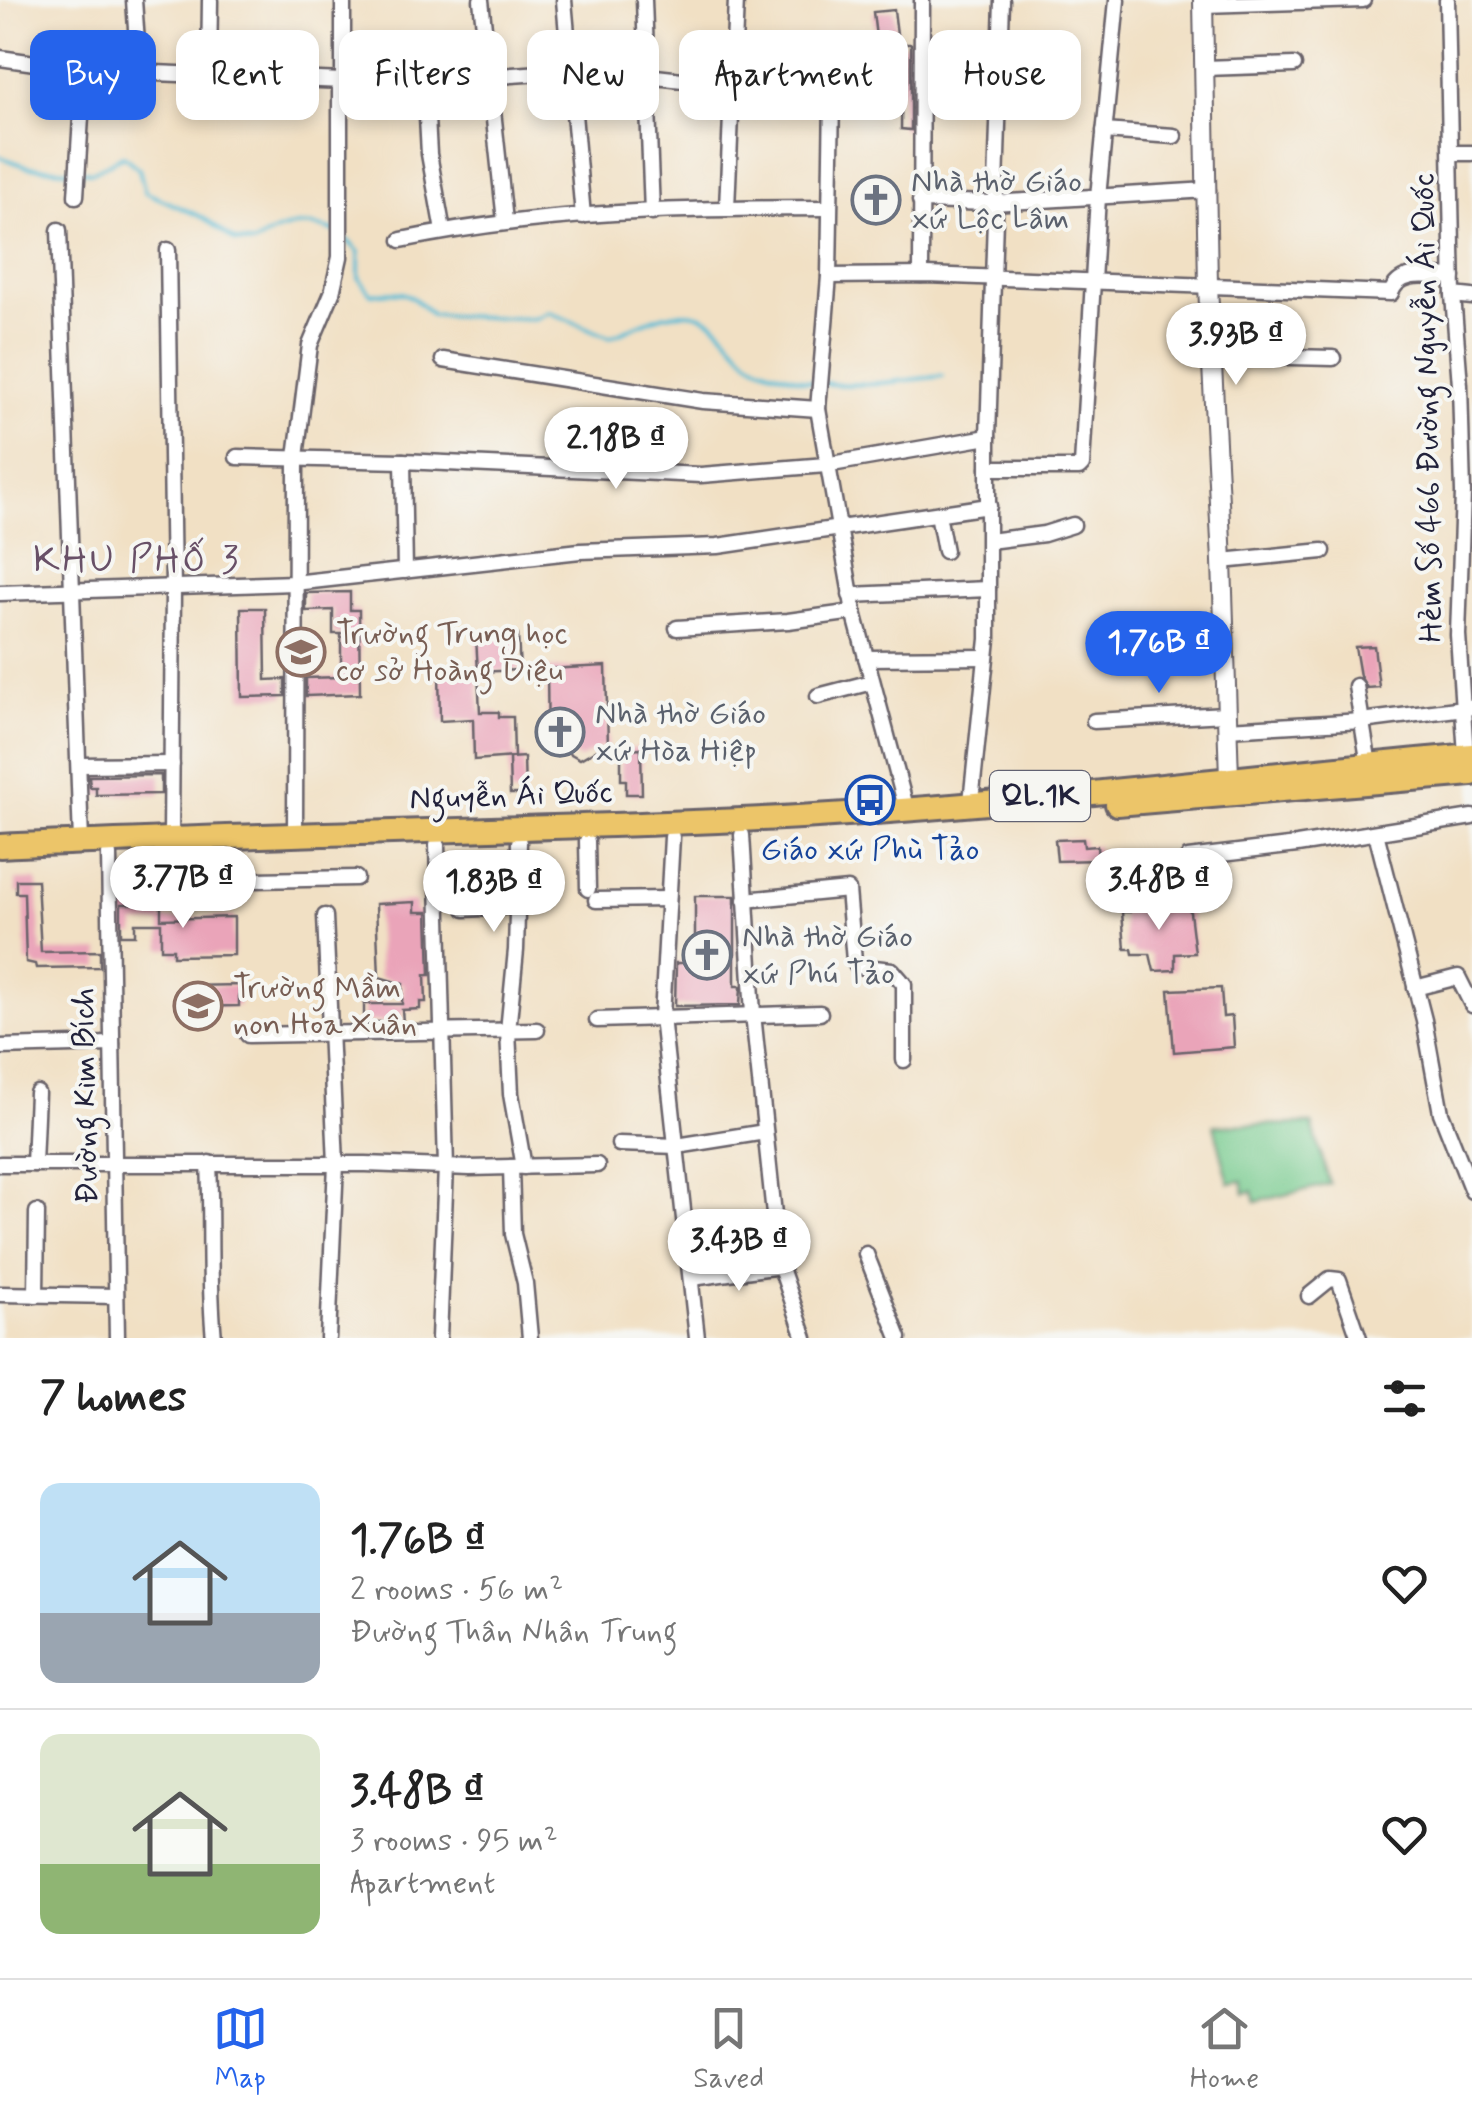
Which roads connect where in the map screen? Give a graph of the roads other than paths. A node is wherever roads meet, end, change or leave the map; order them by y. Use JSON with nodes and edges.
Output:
{"nodes":[{"id":1,"x":134,"y":0,"type":"edge"},
{"id":2,"x":210,"y":0,"type":"edge"},
{"id":3,"x":344,"y":0,"type":"edge"},
{"id":4,"x":481,"y":0,"type":"edge"},
{"id":5,"x":564,"y":0,"type":"edge"},
{"id":6,"x":644,"y":0,"type":"edge"},
{"id":7,"x":736,"y":0,"type":"edge"},
{"id":8,"x":922,"y":0,"type":"edge"},
{"id":9,"x":1002,"y":0,"type":"edge"},
{"id":10,"x":1117,"y":0,"type":"edge"},
{"id":11,"x":1359,"y":0,"type":"edge"},
{"id":12,"x":1447,"y":0,"type":"edge"},
{"id":13,"x":1203,"y":2,"type":"edge"},
{"id":14,"x":136,"y":30,"type":"edge"},
{"id":15,"x":209,"y":30,"type":"edge"},
{"id":16,"x":343,"y":30,"type":"edge"},
{"id":17,"x":484,"y":30,"type":"edge"},
{"id":18,"x":567,"y":30,"type":"edge"},
{"id":19,"x":645,"y":30,"type":"edge"},
{"id":20,"x":734,"y":30,"type":"edge"},
{"id":21,"x":0,"y":58,"type":"edge"},
{"id":22,"x":30,"y":62,"type":"edge"},
{"id":23,"x":1294,"y":65,"type":"dead end"},
{"id":24,"x":1205,"y":68,"type":"junction"},
{"id":25,"x":81,"y":120,"type":"edge"},
{"id":26,"x":342,"y":120,"type":"edge"},
{"id":27,"x":427,"y":120,"type":"edge"},
{"id":28,"x":494,"y":120,"type":"edge"},
{"id":29,"x":575,"y":120,"type":"edge"},
{"id":30,"x":648,"y":120,"type":"edge"},
{"id":31,"x":730,"y":120,"type":"edge"},
{"id":32,"x":832,"y":120,"type":"edge"},
{"id":33,"x":1104,"y":131,"type":"junction"},
{"id":34,"x":1174,"y":136,"type":"dead end"},
{"id":35,"x":1452,"y":153,"type":"junction"},
{"id":36,"x":1472,"y":153,"type":"edge"},
{"id":37,"x":76,"y":188,"type":"dead end"},
{"id":38,"x":1208,"y":190,"type":"junction"},
{"id":39,"x":1098,"y":197,"type":"junction"},
{"id":40,"x":920,"y":202,"type":"junction"},
{"id":41,"x":993,"y":204,"type":"junction"},
{"id":42,"x":726,"y":208,"type":"junction"},
{"id":43,"x":830,"y":208,"type":"junction"},
{"id":44,"x":652,"y":212,"type":"junction"},
{"id":45,"x":583,"y":216,"type":"junction"},
{"id":46,"x":505,"y":220,"type":"junction"},
{"id":47,"x":59,"y":230,"type":"dead end"},
{"id":48,"x":442,"y":231,"type":"junction"},
{"id":49,"x":401,"y":240,"type":"dead end"},
{"id":50,"x":168,"y":250,"type":"dead end"},
{"id":51,"x":921,"y":275,"type":"junction"},
{"id":52,"x":830,"y":276,"type":"junction"},
{"id":53,"x":1452,"y":277,"type":"junction"},
{"id":54,"x":992,"y":278,"type":"junction"},
{"id":55,"x":1093,"y":282,"type":"junction"},
{"id":56,"x":1208,"y":286,"type":"junction"},
{"id":57,"x":1452,"y":295,"type":"junction"},
{"id":58,"x":1472,"y":296,"type":"edge"},
{"id":59,"x":1210,"y":355,"type":"junction"},
{"id":60,"x":1332,"y":358,"type":"dead end"},
{"id":61,"x":442,"y":360,"type":"dead end"},
{"id":62,"x":818,"y":409,"type":"junction"},
{"id":63,"x":988,"y":437,"type":"junction"},
{"id":64,"x":237,"y":457,"type":"dead end"},
{"id":65,"x":296,"y":457,"type":"junction"},
{"id":66,"x":403,"y":460,"type":"junction"},
{"id":67,"x":826,"y":465,"type":"junction"},
{"id":68,"x":988,"y":468,"type":"junction"},
{"id":69,"x":989,"y":506,"type":"junction"},
{"id":70,"x":938,"y":514,"type":"junction"},
{"id":71,"x":1073,"y":525,"type":"dead end"},
{"id":72,"x":838,"y":530,"type":"junction"},
{"id":73,"x":989,"y":540,"type":"junction"},
{"id":74,"x":945,"y":551,"type":"dead end"},
{"id":75,"x":1324,"y":551,"type":"dead end"},
{"id":76,"x":1222,"y":560,"type":"junction"},
{"id":77,"x":406,"y":571,"type":"junction"},
{"id":78,"x":294,"y":583,"type":"junction"},
{"id":79,"x":172,"y":589,"type":"junction"},
{"id":80,"x":988,"y":589,"type":"junction"},
{"id":81,"x":73,"y":590,"type":"junction"},
{"id":82,"x":0,"y":593,"type":"edge"},
{"id":83,"x":850,"y":595,"type":"junction"},
{"id":84,"x":854,"y":612,"type":"junction"},
{"id":85,"x":677,"y":628,"type":"dead end"},
{"id":86,"x":866,"y":658,"type":"junction"},
{"id":87,"x":986,"y":658,"type":"junction"},
{"id":88,"x":872,"y":682,"type":"junction"},
{"id":89,"x":1356,"y":686,"type":"dead end"},
{"id":90,"x":818,"y":696,"type":"dead end"},
{"id":91,"x":1467,"y":708,"type":"edge"},
{"id":92,"x":1094,"y":720,"type":"dead end"},
{"id":93,"x":1227,"y":722,"type":"junction"},
{"id":94,"x":1362,"y":722,"type":"junction"},
{"id":95,"x":1470,"y":761,"type":"edge"},
{"id":96,"x":172,"y":764,"type":"junction"},
{"id":97,"x":79,"y":765,"type":"junction"},
{"id":98,"x":1369,"y":766,"type":"junction"},
{"id":99,"x":1229,"y":778,"type":"junction"},
{"id":100,"x":1316,"y":782,"type":"junction"},
{"id":101,"x":971,"y":802,"type":"junction"},
{"id":102,"x":906,"y":807,"type":"junction"},
{"id":103,"x":1472,"y":817,"type":"edge"},
{"id":104,"x":734,"y":830,"type":"junction"},
{"id":105,"x":1376,"y":833,"type":"junction"},
{"id":106,"x":295,"y":835,"type":"junction"},
{"id":107,"x":171,"y":837,"type":"junction"},
{"id":108,"x":672,"y":838,"type":"junction"},
{"id":109,"x":587,"y":841,"type":"junction"},
{"id":110,"x":519,"y":842,"type":"junction"},
{"id":111,"x":437,"y":845,"type":"junction"},
{"id":112,"x":0,"y":846,"type":"edge"},
{"id":113,"x":109,"y":847,"type":"junction"},
{"id":114,"x":82,"y":849,"type":"junction"},
{"id":115,"x":192,"y":852,"type":"junction"},
{"id":116,"x":1188,"y":858,"type":"dead end"},
{"id":117,"x":0,"y":859,"type":"edge"},
{"id":118,"x":356,"y":878,"type":"dead end"},
{"id":119,"x":668,"y":899,"type":"junction"},
{"id":120,"x":744,"y":900,"type":"junction"},
{"id":121,"x":517,"y":906,"type":"junction"},
{"id":122,"x":465,"y":908,"type":"dead end"},
{"id":123,"x":325,"y":916,"type":"dead end"},
{"id":124,"x":1415,"y":988,"type":"junction"},
{"id":125,"x":1472,"y":1005,"type":"edge"},
{"id":126,"x":820,"y":1012,"type":"dead end"},
{"id":127,"x":753,"y":1014,"type":"junction"},
{"id":128,"x":662,"y":1016,"type":"junction"},
{"id":129,"x":597,"y":1020,"type":"dead end"},
{"id":130,"x":537,"y":1030,"type":"dead end"},
{"id":131,"x":444,"y":1031,"type":"junction"},
{"id":132,"x":508,"y":1031,"type":"junction"},
{"id":133,"x":331,"y":1032,"type":"junction"},
{"id":134,"x":248,"y":1034,"type":"dead end"},
{"id":135,"x":112,"y":1044,"type":"junction"},
{"id":136,"x":0,"y":1047,"type":"edge"},
{"id":137,"x":904,"y":1060,"type":"dead end"},
{"id":138,"x":37,"y":1092,"type":"dead end"},
{"id":139,"x":765,"y":1132,"type":"junction"},
{"id":140,"x":619,"y":1144,"type":"dead end"},
{"id":141,"x":677,"y":1146,"type":"junction"},
{"id":142,"x":115,"y":1163,"type":"junction"},
{"id":143,"x":0,"y":1164,"type":"edge"},
{"id":144,"x":34,"y":1164,"type":"junction"},
{"id":145,"x":209,"y":1164,"type":"junction"},
{"id":146,"x":336,"y":1164,"type":"junction"},
{"id":147,"x":597,"y":1165,"type":"dead end"},
{"id":148,"x":446,"y":1167,"type":"junction"},
{"id":149,"x":518,"y":1168,"type":"junction"},
{"id":150,"x":1472,"y":1191,"type":"edge"},
{"id":151,"x":36,"y":1212,"type":"dead end"},
{"id":152,"x":866,"y":1254,"type":"dead end"},
{"id":153,"x":780,"y":1266,"type":"junction"},
{"id":154,"x":692,"y":1278,"type":"junction"},
{"id":155,"x":0,"y":1294,"type":"edge"},
{"id":156,"x":36,"y":1295,"type":"junction"},
{"id":157,"x":116,"y":1296,"type":"junction"},
{"id":158,"x":1309,"y":1296,"type":"dead end"},
{"id":159,"x":893,"y":1335,"type":"edge"},
{"id":160,"x":117,"y":1338,"type":"edge"},
{"id":161,"x":214,"y":1338,"type":"edge"},
{"id":162,"x":328,"y":1338,"type":"edge"},
{"id":163,"x":439,"y":1338,"type":"edge"},
{"id":164,"x":530,"y":1338,"type":"edge"},
{"id":165,"x":697,"y":1338,"type":"edge"},
{"id":166,"x":805,"y":1338,"type":"edge"},
{"id":167,"x":1360,"y":1338,"type":"edge"}],
"edges":[{"from":1,"to":14,"type":"street"},
{"from":2,"to":15,"type":"street"},
{"from":3,"to":16,"type":"street"},
{"from":4,"to":17,"type":"street"},
{"from":5,"to":18,"type":"street"},
{"from":6,"to":19,"type":"street"},
{"from":7,"to":20,"type":"street"},
{"from":8,"to":40,"type":"street"},
{"from":9,"to":41,"type":"street"},
{"from":10,"to":33,"type":"street"},
{"from":11,"to":13,"type":"street"},
{"from":12,"to":35,"type":"street","name":"Hẻm Số 466 Đường Nguyễn Ái Quốc"},
{"from":13,"to":24,"type":"street"},
{"from":21,"to":22,"type":"street"},
{"from":23,"to":24,"type":"street"},
{"from":24,"to":38,"type":"street"},
{"from":25,"to":37,"type":"street"},
{"from":26,"to":65,"type":"street"},
{"from":27,"to":48,"type":"street"},
{"from":28,"to":46,"type":"street"},
{"from":29,"to":45,"type":"street"},
{"from":30,"to":44,"type":"street"},
{"from":31,"to":42,"type":"street"},
{"from":32,"to":43,"type":"street"},
{"from":33,"to":34,"type":"street"},
{"from":33,"to":39,"type":"street"},
{"from":35,"to":36,"type":"street"},
{"from":35,"to":53,"type":"street","name":"Hẻm Số 466 Đường Nguyễn Ái Quốc"},
{"from":38,"to":39,"type":"street"},
{"from":38,"to":56,"type":"street"},
{"from":39,"to":41,"type":"street"},
{"from":39,"to":55,"type":"street"},
{"from":40,"to":41,"type":"street"},
{"from":40,"to":51,"type":"street"},
{"from":41,"to":54,"type":"street"},
{"from":42,"to":43,"type":"street"},
{"from":42,"to":44,"type":"street"},
{"from":43,"to":52,"type":"street"},
{"from":44,"to":45,"type":"street"},
{"from":45,"to":46,"type":"street"},
{"from":46,"to":48,"type":"street"},
{"from":47,"to":81,"type":"street"},
{"from":48,"to":49,"type":"street"},
{"from":50,"to":79,"type":"street"},
{"from":51,"to":52,"type":"street"},
{"from":51,"to":54,"type":"street"},
{"from":52,"to":62,"type":"street"},
{"from":53,"to":56,"type":"street"},
{"from":53,"to":57,"type":"street","name":"Hẻm Số 466 Đường Nguyễn Ái Quốc"},
{"from":54,"to":55,"type":"street"},
{"from":54,"to":63,"type":"street"},
{"from":55,"to":56,"type":"street"},
{"from":55,"to":68,"type":"street"},
{"from":56,"to":59,"type":"street"},
{"from":57,"to":58,"type":"street"},
{"from":57,"to":91,"type":"street","name":"Hẻm Số 466 Đường Nguyễn Ái Quốc"},
{"from":59,"to":60,"type":"street"},
{"from":59,"to":76,"type":"street"},
{"from":61,"to":62,"type":"street"},
{"from":62,"to":67,"type":"street"},
{"from":63,"to":67,"type":"street"},
{"from":63,"to":68,"type":"street"},
{"from":64,"to":65,"type":"street"},
{"from":65,"to":66,"type":"street"},
{"from":65,"to":78,"type":"street"},
{"from":66,"to":67,"type":"street"},
{"from":66,"to":77,"type":"street"},
{"from":67,"to":72,"type":"street"},
{"from":68,"to":69,"type":"street"},
{"from":69,"to":70,"type":"street"},
{"from":69,"to":73,"type":"street"},
{"from":70,"to":72,"type":"street"},
{"from":70,"to":74,"type":"street"},
{"from":71,"to":73,"type":"street"},
{"from":72,"to":77,"type":"street"},
{"from":72,"to":83,"type":"street"},
{"from":73,"to":80,"type":"street"},
{"from":75,"to":76,"type":"street"},
{"from":76,"to":93,"type":"street"},
{"from":77,"to":78,"type":"street"},
{"from":78,"to":79,"type":"street"},
{"from":78,"to":106,"type":"street"},
{"from":79,"to":81,"type":"street"},
{"from":79,"to":96,"type":"street"},
{"from":80,"to":83,"type":"street"},
{"from":80,"to":87,"type":"street"},
{"from":81,"to":82,"type":"street"},
{"from":81,"to":97,"type":"street"},
{"from":83,"to":84,"type":"street"},
{"from":84,"to":85,"type":"street"},
{"from":84,"to":86,"type":"street"},
{"from":86,"to":87,"type":"street"},
{"from":86,"to":88,"type":"street"},
{"from":87,"to":101,"type":"street"},
{"from":88,"to":90,"type":"street"},
{"from":88,"to":102,"type":"street"},
{"from":89,"to":94,"type":"street"},
{"from":91,"to":94,"type":"street"},
{"from":91,"to":95,"type":"street","name":"Hẻm Số 466 Đường Nguyễn Ái Quốc"},
{"from":92,"to":93,"type":"street"},
{"from":93,"to":94,"type":"street"},
{"from":93,"to":99,"type":"street"},
{"from":94,"to":98,"type":"street"},
{"from":95,"to":98,"type":"main road","number":"QL.1K"},
{"from":95,"to":100,"type":"main road","number":"QL.1K"},
{"from":96,"to":97,"type":"street"},
{"from":96,"to":107,"type":"street"},
{"from":97,"to":114,"type":"street"},
{"from":98,"to":100,"type":"main road","number":"QL.1K"},
{"from":99,"to":100,"type":"main road","name":"Nguyễn Ái Quốc","number":"QL.1K"},
{"from":99,"to":101,"type":"main road","name":"Nguyễn Ái Quốc","number":"QL.1K"},
{"from":100,"to":104,"type":"main road","name":"Nguyễn Ái Quốc","number":"QL.1K"},
{"from":101,"to":102,"type":"main road","name":"Nguyễn Ái Quốc","number":"QL.1K"},
{"from":102,"to":104,"type":"main road","name":"Nguyễn Ái Quốc","number":"QL.1K"},
{"from":103,"to":105,"type":"street"},
{"from":104,"to":106,"type":"main road","name":"Nguyễn Ái Quốc","number":"QL.1K"},
{"from":104,"to":108,"type":"main road","name":"Nguyễn Ái Quốc","number":"QL.1K"},
{"from":104,"to":120,"type":"street"},
{"from":105,"to":116,"type":"street"},
{"from":105,"to":124,"type":"street"},
{"from":106,"to":107,"type":"main road","name":"Nguyễn Ái Quốc","number":"QL.1K"},
{"from":107,"to":113,"type":"main road","name":"Nguyễn Ái Quốc","number":"QL.1K"},
{"from":108,"to":109,"type":"main road","name":"Nguyễn Ái Quốc","number":"QL.1K"},
{"from":108,"to":119,"type":"street"},
{"from":109,"to":110,"type":"main road","name":"Nguyễn Ái Quốc","number":"QL.1K"},
{"from":109,"to":119,"type":"street"},
{"from":110,"to":111,"type":"main road","name":"Nguyễn Ái Quốc","number":"QL.1K"},
{"from":110,"to":121,"type":"street"},
{"from":111,"to":115,"type":"main road","name":"Nguyễn Ái Quốc","number":"QL.1K"},
{"from":111,"to":131,"type":"street"},
{"from":112,"to":114,"type":"main road","name":"Nguyễn Ái Quốc","number":"QL.1K"},
{"from":113,"to":114,"type":"main road","name":"Nguyễn Ái Quốc","number":"QL.1K"},
{"from":113,"to":115,"type":"main road","name":"Nguyễn Ái Quốc","number":"QL.1K"},
{"from":113,"to":135,"type":"street","name":"Đường Kim Bích"},
{"from":114,"to":117,"type":"main road","name":"Nguyễn Ái Quốc","number":"QL.1K"},
{"from":115,"to":118,"type":"street"},
{"from":119,"to":128,"type":"street"},
{"from":120,"to":127,"type":"street"},
{"from":120,"to":137,"type":"street"},
{"from":121,"to":122,"type":"street"},
{"from":121,"to":132,"type":"street"},
{"from":123,"to":133,"type":"street"},
{"from":124,"to":125,"type":"street"},
{"from":124,"to":150,"type":"street"},
{"from":126,"to":127,"type":"street"},
{"from":127,"to":128,"type":"street"},
{"from":127,"to":139,"type":"street"},
{"from":128,"to":129,"type":"street"},
{"from":128,"to":141,"type":"street"},
{"from":130,"to":132,"type":"street"},
{"from":131,"to":132,"type":"street"},
{"from":131,"to":133,"type":"street"},
{"from":131,"to":148,"type":"street"},
{"from":132,"to":149,"type":"street"},
{"from":133,"to":134,"type":"street"},
{"from":133,"to":146,"type":"street"},
{"from":135,"to":136,"type":"street"},
{"from":135,"to":142,"type":"street","name":"Đường Kim Bích"},
{"from":138,"to":144,"type":"street"},
{"from":139,"to":141,"type":"street"},
{"from":139,"to":153,"type":"street"},
{"from":140,"to":141,"type":"street"},
{"from":141,"to":154,"type":"street"},
{"from":142,"to":144,"type":"street"},
{"from":142,"to":145,"type":"street"},
{"from":142,"to":157,"type":"street","name":"Đường Kim Bích"},
{"from":143,"to":144,"type":"street"},
{"from":145,"to":146,"type":"street"},
{"from":145,"to":161,"type":"street"},
{"from":146,"to":148,"type":"street"},
{"from":146,"to":162,"type":"street"},
{"from":147,"to":149,"type":"street"},
{"from":148,"to":149,"type":"street"},
{"from":148,"to":163,"type":"street"},
{"from":149,"to":164,"type":"street"},
{"from":151,"to":156,"type":"street"},
{"from":152,"to":159,"type":"street"},
{"from":153,"to":154,"type":"street"},
{"from":153,"to":166,"type":"street"},
{"from":154,"to":165,"type":"street"},
{"from":155,"to":156,"type":"street"},
{"from":156,"to":157,"type":"street"},
{"from":157,"to":160,"type":"street","name":"Đường Kim Bích"},
{"from":158,"to":167,"type":"street"}]}
